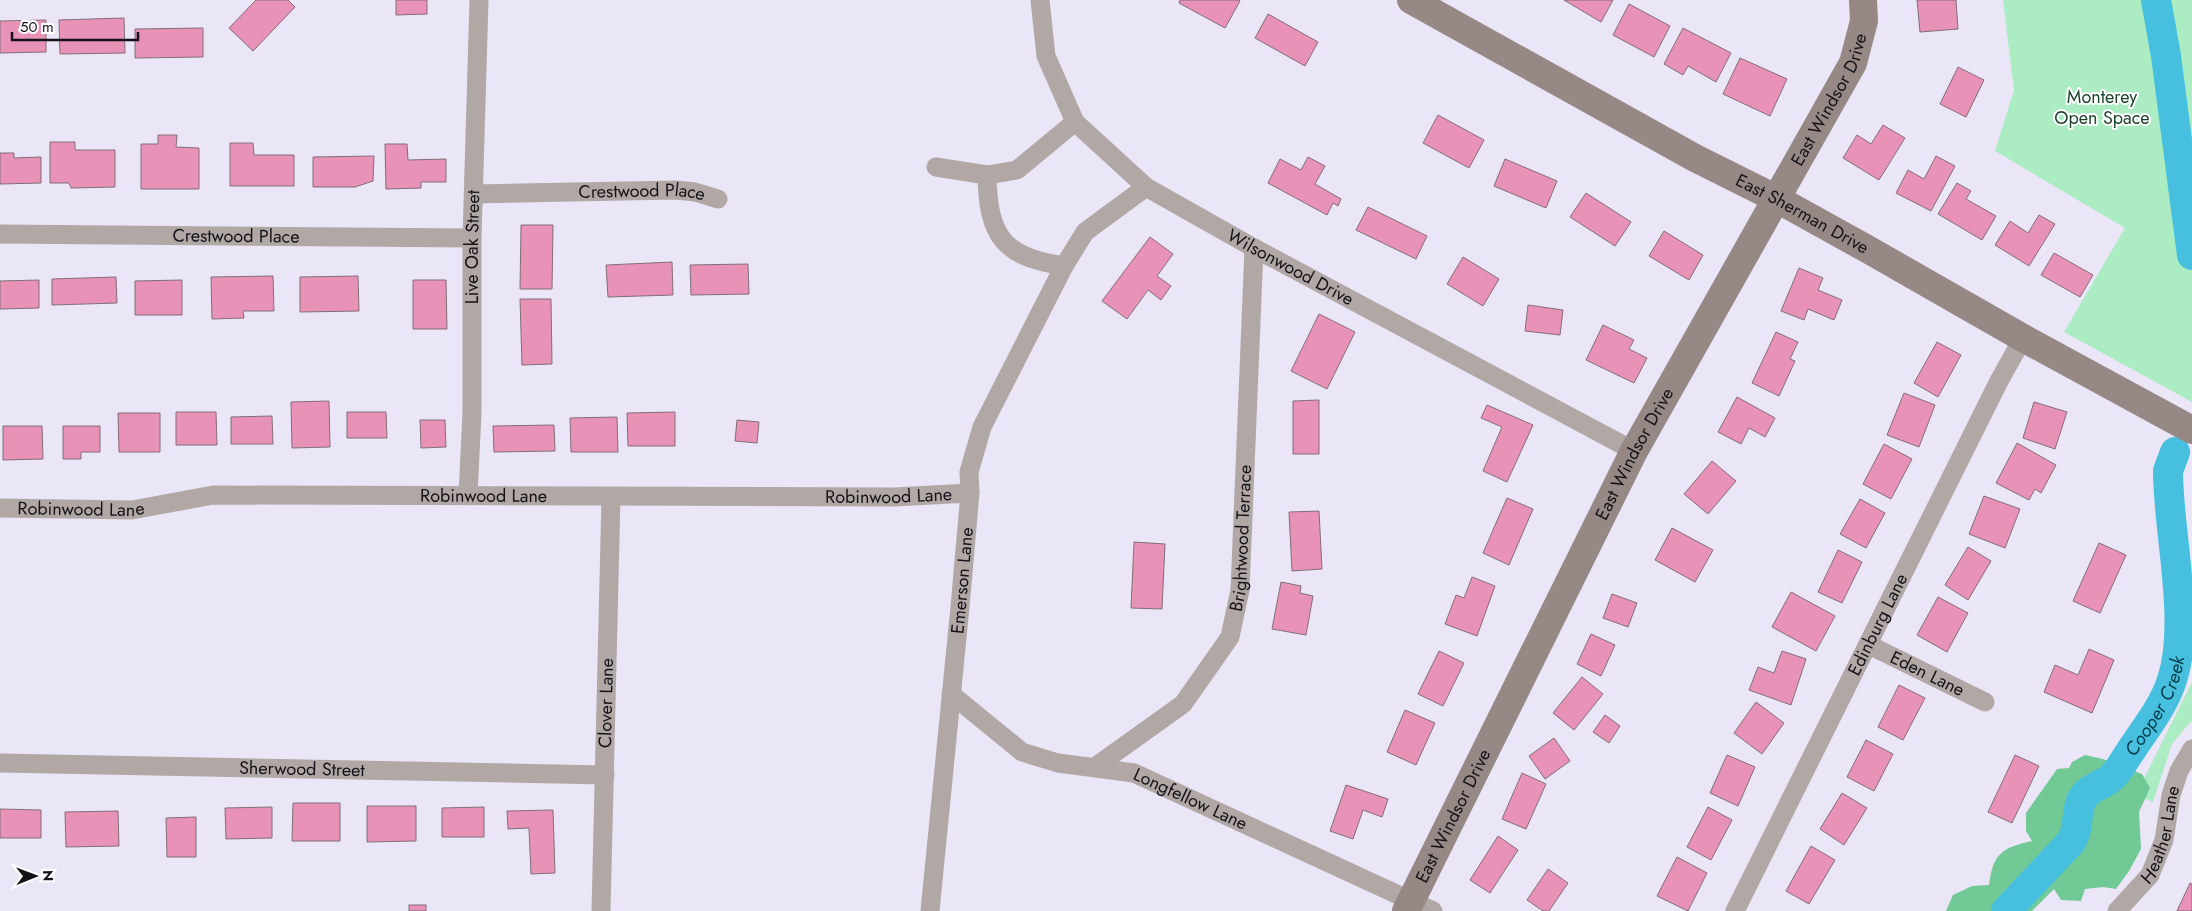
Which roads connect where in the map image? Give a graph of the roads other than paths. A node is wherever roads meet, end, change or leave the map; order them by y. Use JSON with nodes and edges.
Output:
{"nodes":[{"id":1,"x":479,"y":0,"type":"edge"},
{"id":2,"x":1040,"y":0,"type":"edge"},
{"id":3,"x":1411,"y":0,"type":"edge"},
{"id":4,"x":1863,"y":0,"type":"edge"},
{"id":5,"x":1075,"y":122,"type":"junction"},
{"id":6,"x":936,"y":167,"type":"dead end"},
{"id":7,"x":986,"y":175,"type":"junction"},
{"id":8,"x":1146,"y":187,"type":"junction"},
{"id":9,"x":474,"y":194,"type":"junction"},
{"id":10,"x":718,"y":199,"type":"dead end"},
{"id":11,"x":1777,"y":199,"type":"junction"},
{"id":12,"x":0,"y":234,"type":"edge"},
{"id":13,"x":472,"y":238,"type":"junction"},
{"id":14,"x":1254,"y":248,"type":"junction"},
{"id":15,"x":1064,"y":266,"type":"junction"},
{"id":16,"x":2023,"y":338,"type":"junction"},
{"id":17,"x":2192,"y":430,"type":"edge"},
{"id":18,"x":1634,"y":452,"type":"junction"},
{"id":19,"x":970,"y":493,"type":"junction"},
{"id":20,"x":468,"y":495,"type":"junction"},
{"id":21,"x":611,"y":497,"type":"junction"},
{"id":22,"x":0,"y":509,"type":"edge"},
{"id":23,"x":1869,"y":645,"type":"junction"},
{"id":24,"x":951,"y":694,"type":"junction"},
{"id":25,"x":1985,"y":702,"type":"dead end"},
{"id":26,"x":2192,"y":749,"type":"edge"},
{"id":27,"x":0,"y":763,"type":"edge"},
{"id":28,"x":1095,"y":767,"type":"junction"},
{"id":29,"x":605,"y":775,"type":"junction"},
{"id":30,"x":1417,"y":908,"type":"edge"},
{"id":31,"x":601,"y":911,"type":"edge"},
{"id":32,"x":930,"y":911,"type":"edge"},
{"id":33,"x":1735,"y":911,"type":"edge"},
{"id":34,"x":2117,"y":911,"type":"edge"}],
"edges":[{"from":1,"to":9,"type":"street","name":"Live Oak Street"},
{"from":2,"to":5,"type":"street","name":"Wilsonwood Drive"},
{"from":3,"to":11,"type":"street","name":"East Sherman Drive"},
{"from":4,"to":11,"type":"street","name":"East Windsor Drive"},
{"from":5,"to":7,"type":"street"},
{"from":5,"to":8,"type":"street","name":"Wilsonwood Drive"},
{"from":6,"to":7,"type":"street"},
{"from":7,"to":15,"type":"street"},
{"from":8,"to":14,"type":"street","name":"Wilsonwood Drive"},
{"from":8,"to":15,"type":"street","name":"Emerson Lane"},
{"from":9,"to":10,"type":"street","name":"Crestwood Place"},
{"from":9,"to":13,"type":"street","name":"Live Oak Street"},
{"from":11,"to":16,"type":"street","name":"East Sherman Drive"},
{"from":11,"to":18,"type":"street","name":"East Windsor Drive"},
{"from":12,"to":13,"type":"street","name":"Crestwood Place"},
{"from":13,"to":20,"type":"street","name":"Live Oak Street"},
{"from":14,"to":18,"type":"street","name":"Wilsonwood Drive"},
{"from":14,"to":28,"type":"street","name":"Brightwood Terrace"},
{"from":15,"to":19,"type":"street","name":"Emerson Lane"},
{"from":16,"to":17,"type":"street","name":"East Sherman Drive"},
{"from":16,"to":23,"type":"street","name":"Edinburg Lane"},
{"from":18,"to":30,"type":"street","name":"East Windsor Drive"},
{"from":19,"to":21,"type":"street","name":"Robinwood Lane"},
{"from":19,"to":24,"type":"street","name":"Emerson Lane"},
{"from":20,"to":21,"type":"street","name":"Robinwood Lane"},
{"from":20,"to":22,"type":"street","name":"Robinwood Lane"},
{"from":21,"to":29,"type":"street","name":"Clover Lane"},
{"from":23,"to":25,"type":"street","name":"Eden Lane"},
{"from":23,"to":33,"type":"street","name":"Edinburg Lane"},
{"from":24,"to":28,"type":"street","name":"Longfellow Lane"},
{"from":24,"to":32,"type":"street","name":"Emerson Lane"},
{"from":26,"to":34,"type":"street","name":"Heather Lane"},
{"from":27,"to":29,"type":"street","name":"Sherwood Street"},
{"from":28,"to":30,"type":"street","name":"Longfellow Lane"},
{"from":29,"to":31,"type":"street","name":"Clover Lane"}]}
